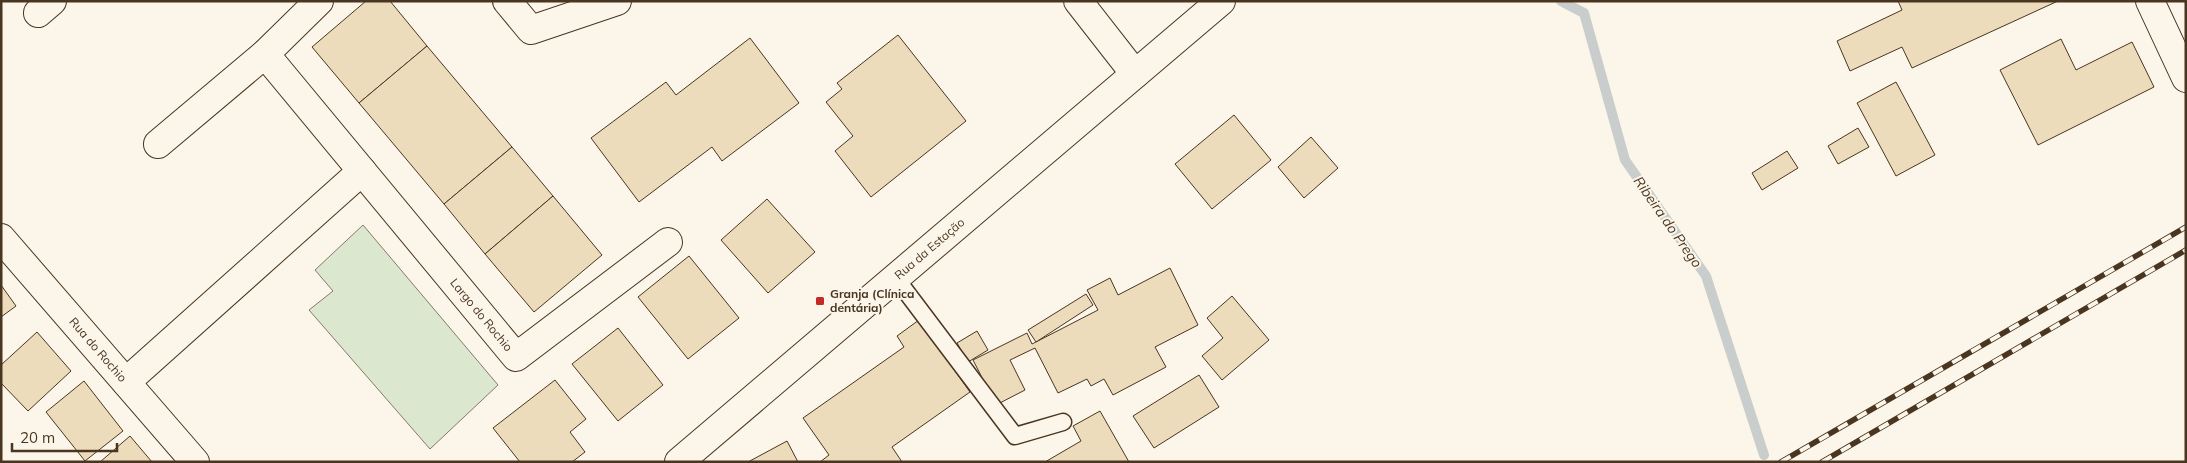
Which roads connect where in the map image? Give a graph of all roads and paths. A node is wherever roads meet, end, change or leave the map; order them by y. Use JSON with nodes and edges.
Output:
{"nodes":[{"id":1,"x":319,"y":1,"type":"edge"},
{"id":2,"x":507,"y":1,"type":"edge"},
{"id":3,"x":617,"y":1,"type":"edge"},
{"id":4,"x":1078,"y":1,"type":"edge"},
{"id":5,"x":1221,"y":1,"type":"edge"},
{"id":6,"x":2150,"y":1,"type":"edge"},
{"id":7,"x":265,"y":54,"type":"junction"},
{"id":8,"x":1135,"y":74,"type":"junction"},
{"id":9,"x":2186,"y":78,"type":"edge"},
{"id":10,"x":158,"y":144,"type":"dead end"},
{"id":11,"x":362,"y":171,"type":"junction"},
{"id":12,"x":1,"y":238,"type":"edge"},
{"id":13,"x":668,"y":242,"type":"dead end"},
{"id":14,"x":895,"y":277,"type":"junction"},
{"id":15,"x":126,"y":382,"type":"junction"},
{"id":16,"x":1063,"y":422,"type":"dead end"},
{"id":17,"x":195,"y":462,"type":"edge"},
{"id":18,"x":678,"y":462,"type":"edge"}],
"edges":[{"from":1,"to":7,"type":"street"},
{"from":2,"to":3,"type":"street"},
{"from":4,"to":8,"type":"street"},
{"from":5,"to":8,"type":"street","name":"Rua da Estação"},
{"from":6,"to":9,"type":"street"},
{"from":7,"to":10,"type":"street"},
{"from":7,"to":11,"type":"street","name":"Largo do Rochio"},
{"from":8,"to":14,"type":"street","name":"Rua da Estação"},
{"from":11,"to":13,"type":"street","name":"Largo do Rochio"},
{"from":11,"to":15,"type":"street"},
{"from":12,"to":15,"type":"street","name":"Rua do Rochio"},
{"from":14,"to":16,"type":"lane"},
{"from":14,"to":18,"type":"street","name":"Rua da Estação"},
{"from":15,"to":17,"type":"street","name":"Rua do Rochio"}]}
